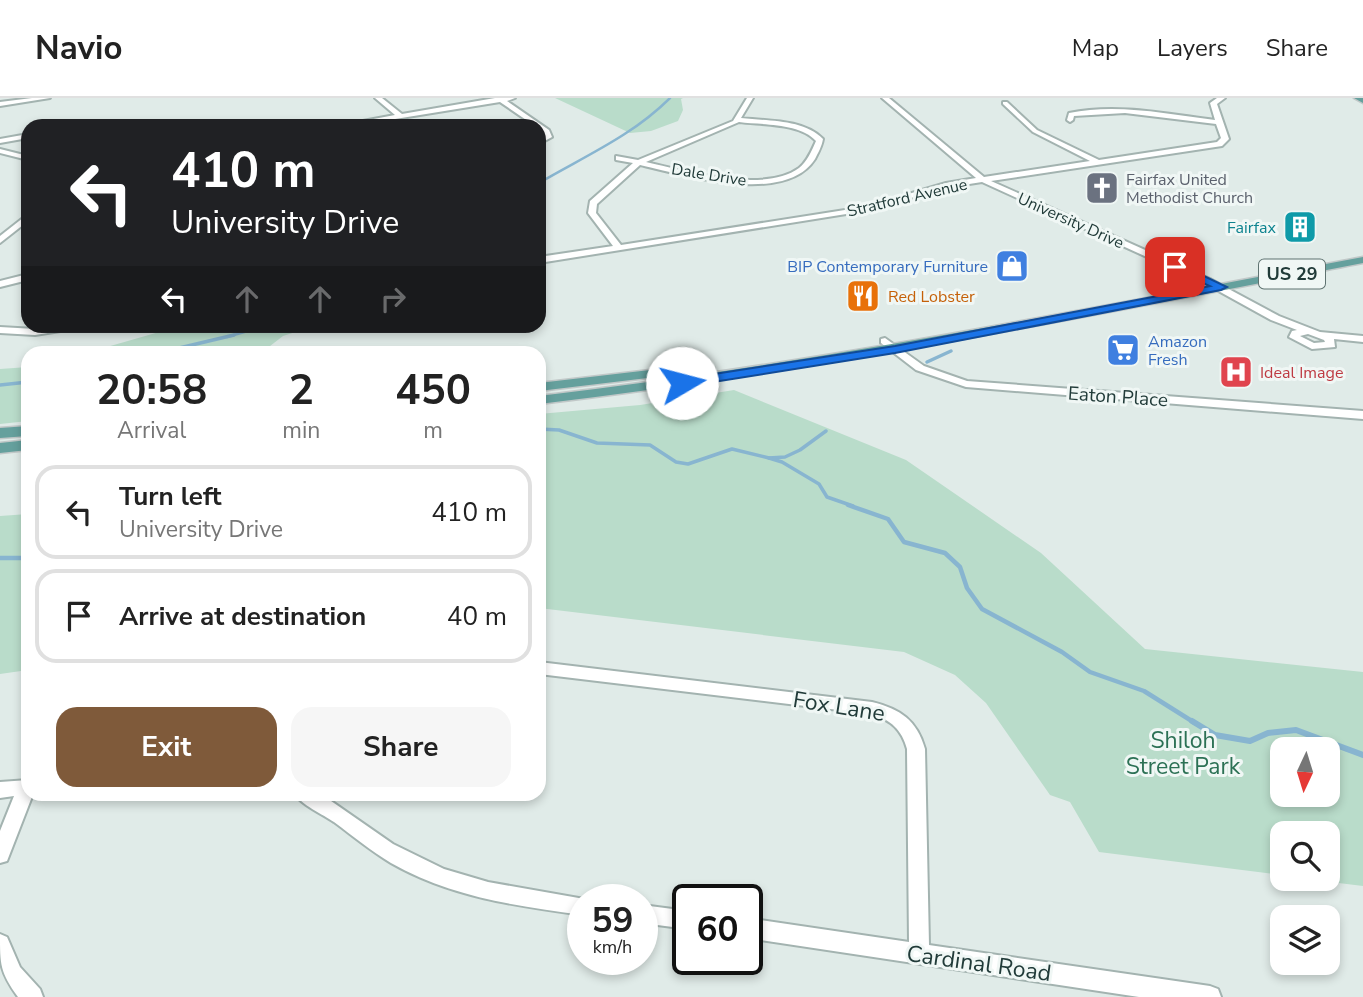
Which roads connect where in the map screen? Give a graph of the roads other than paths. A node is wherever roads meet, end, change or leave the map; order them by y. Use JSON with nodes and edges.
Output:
{"nodes":[{"id":1,"x":47,"y":98,"type":"edge"},
{"id":2,"x":378,"y":98,"type":"edge"},
{"id":3,"x":512,"y":98,"type":"edge"},
{"id":4,"x":750,"y":98,"type":"edge"},
{"id":5,"x":885,"y":98,"type":"edge"},
{"id":6,"x":1222,"y":98,"type":"edge"},
{"id":7,"x":1359,"y":98,"type":"edge"},
{"id":8,"x":499,"y":99,"type":"edge"},
{"id":9,"x":1363,"y":101,"type":"edge"},
{"id":10,"x":1005,"y":103,"type":"dead end"},
{"id":11,"x":0,"y":104,"type":"edge"},
{"id":12,"x":400,"y":116,"type":"junction"},
{"id":13,"x":382,"y":119,"type":"edge"},
{"id":14,"x":530,"y":119,"type":"edge"},
{"id":15,"x":738,"y":120,"type":"junction"},
{"id":16,"x":1070,"y":120,"type":"dead end"},
{"id":17,"x":1219,"y":122,"type":"junction"},
{"id":18,"x":21,"y":137,"type":"edge"},
{"id":19,"x":0,"y":141,"type":"edge"},
{"id":20,"x":0,"y":151,"type":"edge"},
{"id":21,"x":21,"y":156,"type":"edge"},
{"id":22,"x":619,"y":158,"type":"dead end"},
{"id":23,"x":639,"y":162,"type":"junction"},
{"id":24,"x":1099,"y":163,"type":"junction"},
{"id":25,"x":983,"y":180,"type":"junction"},
{"id":26,"x":21,"y":223,"type":"edge"},
{"id":27,"x":0,"y":229,"type":"edge"},
{"id":28,"x":13,"y":229,"type":"junction"},
{"id":29,"x":0,"y":240,"type":"edge"},
{"id":30,"x":618,"y":247,"type":"junction"},
{"id":31,"x":1363,"y":251,"type":"edge"},
{"id":32,"x":546,"y":259,"type":"edge"},
{"id":33,"x":1363,"y":260,"type":"edge"},
{"id":34,"x":21,"y":279,"type":"edge"},
{"id":35,"x":1207,"y":281,"type":"junction"},
{"id":36,"x":0,"y":284,"type":"edge"},
{"id":37,"x":1221,"y":287,"type":"junction"},
{"id":38,"x":1275,"y":318,"type":"junction"},
{"id":39,"x":0,"y":330,"type":"edge"},
{"id":40,"x":21,"y":331,"type":"edge"},
{"id":41,"x":1315,"y":332,"type":"junction"},
{"id":42,"x":1294,"y":335,"type":"junction"},
{"id":43,"x":1361,"y":339,"type":"edge"},
{"id":44,"x":1332,"y":343,"type":"junction"},
{"id":45,"x":890,"y":345,"type":"junction"},
{"id":46,"x":546,"y":386,"type":"edge"},
{"id":47,"x":546,"y":399,"type":"edge"},
{"id":48,"x":1363,"y":415,"type":"edge"},
{"id":49,"x":21,"y":432,"type":"edge"},
{"id":50,"x":0,"y":433,"type":"edge"},
{"id":51,"x":21,"y":446,"type":"edge"},
{"id":52,"x":0,"y":448,"type":"edge"},
{"id":53,"x":546,"y":669,"type":"edge"},
{"id":54,"x":21,"y":788,"type":"edge"},
{"id":55,"x":0,"y":790,"type":"edge"},
{"id":56,"x":22,"y":801,"type":"edge"},
{"id":57,"x":316,"y":801,"type":"edge"},
{"id":58,"x":0,"y":855,"type":"edge"},
{"id":59,"x":567,"y":903,"type":"edge"},
{"id":60,"x":763,"y":931,"type":"edge"},
{"id":61,"x":0,"y":944,"type":"edge"},
{"id":62,"x":919,"y":954,"type":"junction"},
{"id":63,"x":32,"y":997,"type":"edge"},
{"id":64,"x":1210,"y":997,"type":"edge"}],
"edges":[{"from":1,"to":11,"type":"street"},
{"from":2,"to":12,"type":"street"},
{"from":3,"to":8,"type":"street"},
{"from":4,"to":15,"type":"street"},
{"from":5,"to":25,"type":"street","name":"University Drive"},
{"from":6,"to":17,"type":"street","name":"Stratford Avenue"},
{"from":7,"to":9,"type":"main road"},
{"from":8,"to":12,"type":"street"},
{"from":8,"to":14,"type":"street"},
{"from":10,"to":24,"type":"street"},
{"from":12,"to":13,"type":"street"},
{"from":15,"to":23,"type":"street"},
{"from":15,"to":23,"type":"street","name":"Dale Drive"},
{"from":16,"to":17,"type":"street"},
{"from":17,"to":24,"type":"street","name":"Stratford Avenue"},
{"from":18,"to":19,"type":"street"},
{"from":20,"to":21,"type":"street"},
{"from":22,"to":23,"type":"street","name":"Dale Drive"},
{"from":23,"to":30,"type":"street"},
{"from":24,"to":25,"type":"street","name":"Stratford Avenue"},
{"from":25,"to":30,"type":"street","name":"Stratford Avenue"},
{"from":25,"to":35,"type":"street","name":"University Drive"},
{"from":26,"to":28,"type":"street"},
{"from":27,"to":28,"type":"street"},
{"from":28,"to":29,"type":"street"},
{"from":30,"to":32,"type":"street","name":"Stratford Avenue"},
{"from":31,"to":35,"type":"main road","number":"US 29"},
{"from":33,"to":37,"type":"main road","number":"US 29"},
{"from":34,"to":36,"type":"street"},
{"from":35,"to":37,"type":"street","name":"University Drive"},
{"from":35,"to":45,"type":"main road","number":"US 29"},
{"from":37,"to":38,"type":"street","name":"University Drive"},
{"from":37,"to":45,"type":"main road","number":"US 29"},
{"from":38,"to":41,"type":"street","name":"University Drive"},
{"from":38,"to":42,"type":"street","name":"University Drive"},
{"from":39,"to":40,"type":"street"},
{"from":41,"to":42,"type":"street","name":"University Drive"},
{"from":41,"to":43,"type":"street","name":"University Drive"},
{"from":41,"to":44,"type":"street","name":"University Drive"},
{"from":42,"to":44,"type":"street","name":"University Drive"},
{"from":43,"to":44,"type":"street","name":"University Drive"},
{"from":45,"to":46,"type":"main road","number":"US 29"},
{"from":45,"to":47,"type":"main road","number":"US 29"},
{"from":45,"to":48,"type":"street","name":"Eaton Place"},
{"from":49,"to":50,"type":"main road"},
{"from":51,"to":52,"type":"main road"},
{"from":53,"to":62,"type":"street","name":"Fox Lane"},
{"from":54,"to":55,"type":"street"},
{"from":56,"to":58,"type":"street"},
{"from":57,"to":59,"type":"street"},
{"from":60,"to":62,"type":"street","name":"Cardinal Road"},
{"from":61,"to":63,"type":"street"},
{"from":62,"to":64,"type":"street","name":"Cardinal Road"}]}
